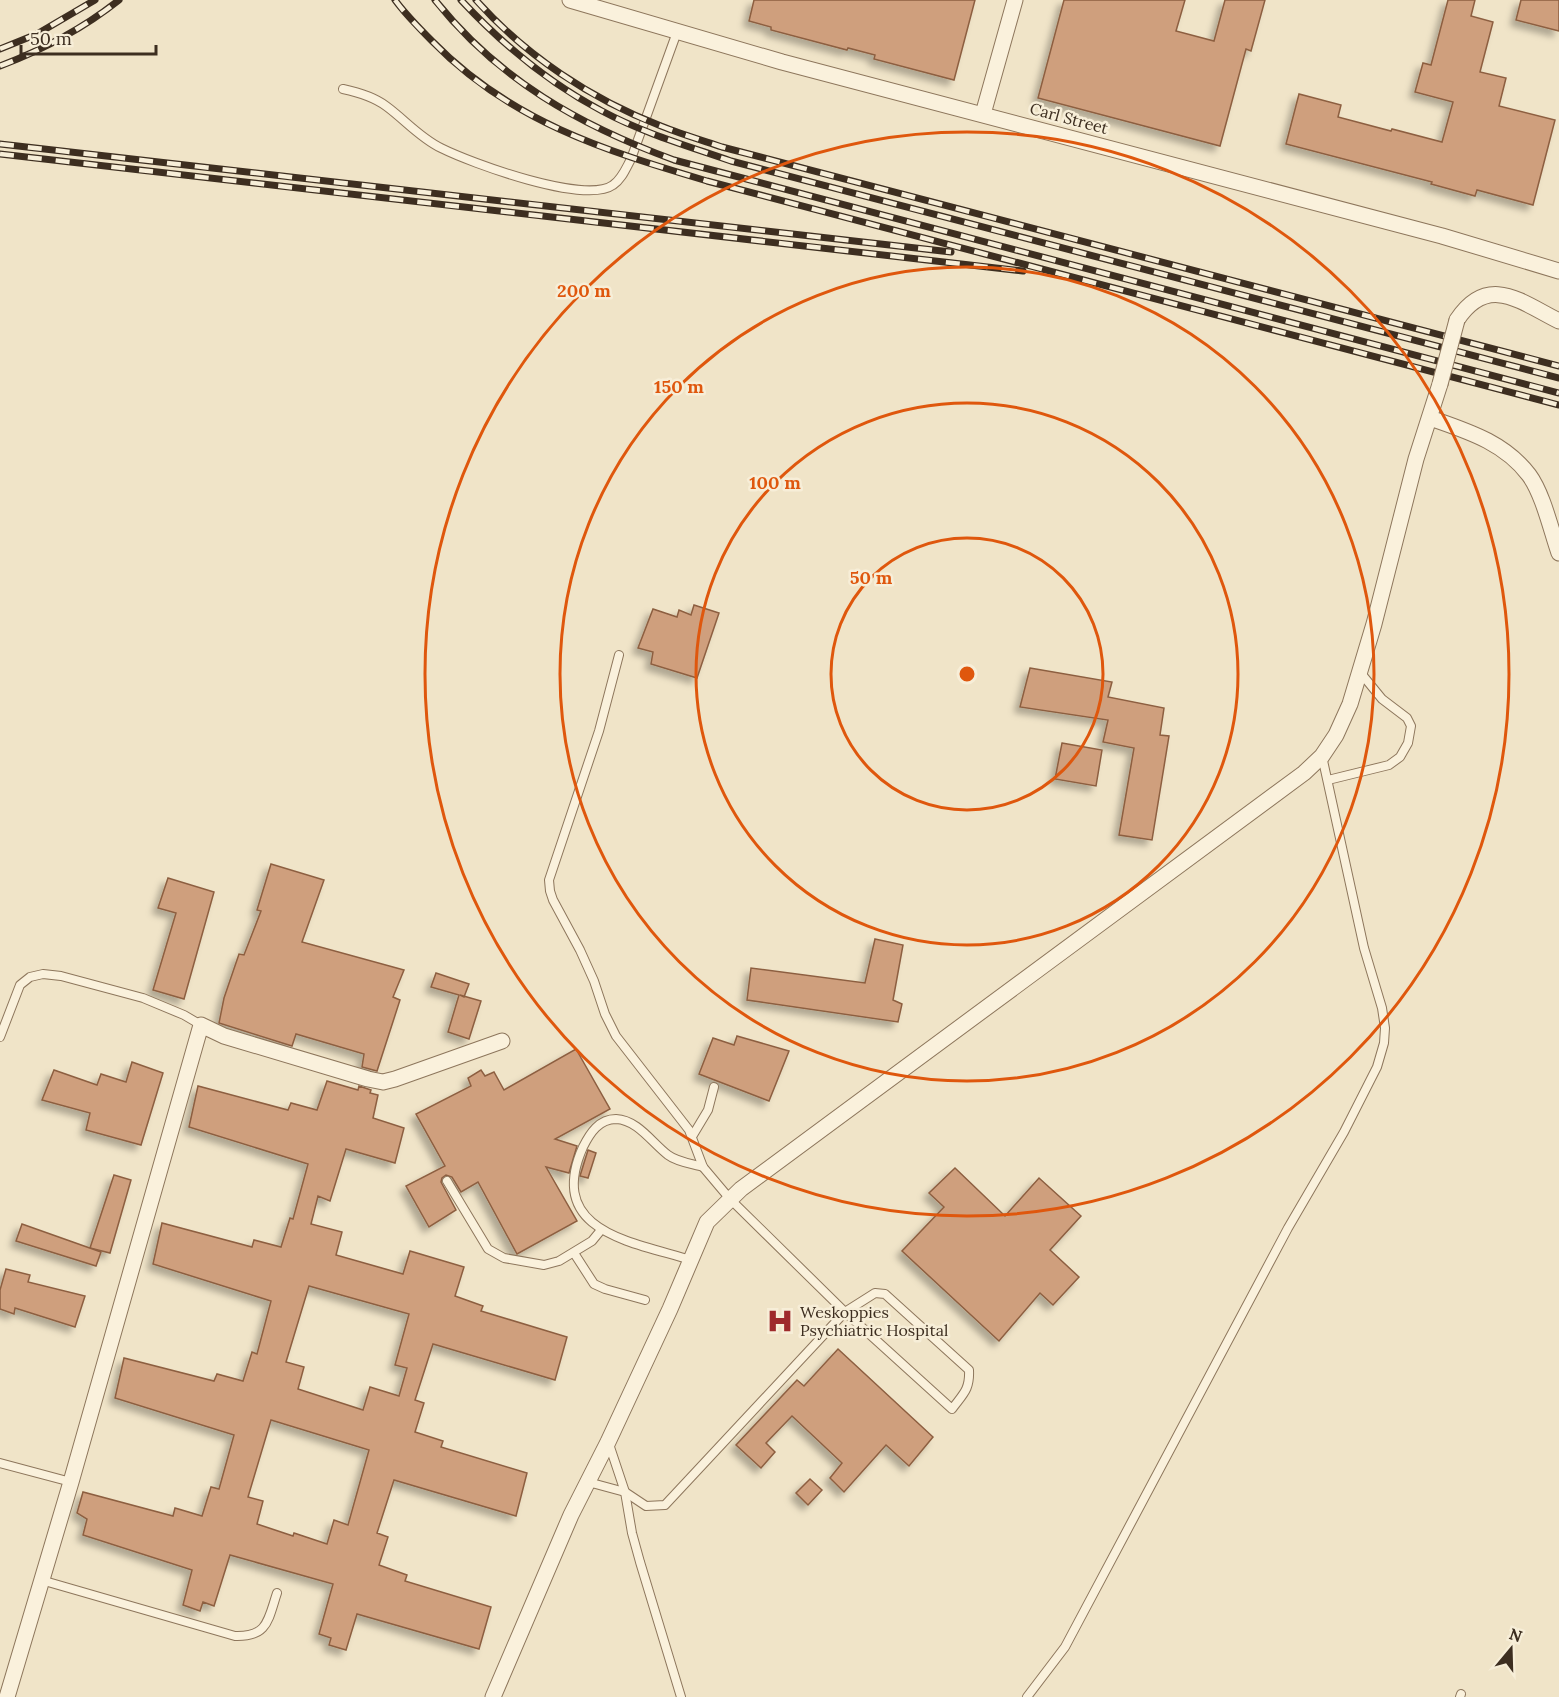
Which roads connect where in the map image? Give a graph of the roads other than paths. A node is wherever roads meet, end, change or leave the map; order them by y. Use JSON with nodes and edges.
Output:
{"nodes":[{"id":1,"x":570,"y":0,"type":"edge"},
{"id":2,"x":1015,"y":0,"type":"edge"},
{"id":3,"x":677,"y":32,"type":"junction"},
{"id":4,"x":343,"y":89,"type":"dead end"},
{"id":5,"x":983,"y":114,"type":"junction"},
{"id":6,"x":1559,"y":271,"type":"edge"},
{"id":7,"x":1559,"y":321,"type":"edge"},
{"id":8,"x":1430,"y":418,"type":"junction"},
{"id":9,"x":1559,"y":553,"type":"edge"},
{"id":10,"x":619,"y":655,"type":"dead end"},
{"id":11,"x":1359,"y":671,"type":"junction"},
{"id":12,"x":1322,"y":756,"type":"junction"},
{"id":13,"x":1328,"y":780,"type":"junction"},
{"id":14,"x":201,"y":1025,"type":"junction"},
{"id":15,"x":0,"y":1037,"type":"edge"},
{"id":16,"x":501,"y":1041,"type":"dead end"},
{"id":17,"x":714,"y":1087,"type":"dead end"},
{"id":18,"x":693,"y":1135,"type":"junction"},
{"id":19,"x":703,"y":1167,"type":"junction"},
{"id":20,"x":447,"y":1181,"type":"dead end"},
{"id":21,"x":730,"y":1199,"type":"junction"},
{"id":22,"x":601,"y":1230,"type":"junction"},
{"id":23,"x":573,"y":1253,"type":"junction"},
{"id":24,"x":691,"y":1260,"type":"junction"},
{"id":25,"x":645,"y":1300,"type":"dead end"},
{"id":26,"x":845,"y":1312,"type":"junction"},
{"id":27,"x":608,"y":1442,"type":"junction"},
{"id":28,"x":0,"y":1463,"type":"edge"},
{"id":29,"x":71,"y":1482,"type":"junction"},
{"id":30,"x":587,"y":1482,"type":"junction"},
{"id":31,"x":625,"y":1492,"type":"junction"},
{"id":32,"x":41,"y":1580,"type":"junction"},
{"id":33,"x":277,"y":1593,"type":"dead end"},
{"id":34,"x":7,"y":1697,"type":"edge"},
{"id":35,"x":493,"y":1697,"type":"edge"},
{"id":36,"x":681,"y":1697,"type":"edge"},
{"id":37,"x":1027,"y":1697,"type":"edge"}],
"edges":[{"from":1,"to":3,"type":"street","name":"Carl Street"},
{"from":2,"to":5,"type":"street"},
{"from":3,"to":4,"type":"lane"},
{"from":3,"to":5,"type":"street","name":"Carl Street"},
{"from":5,"to":6,"type":"street","name":"Carl Street"},
{"from":7,"to":8,"type":"street","bridge":true},
{"from":8,"to":9,"type":"street"},
{"from":8,"to":11,"type":"street"},
{"from":10,"to":18,"type":"lane"},
{"from":11,"to":12,"type":"street"},
{"from":11,"to":13,"type":"lane"},
{"from":12,"to":13,"type":"lane"},
{"from":12,"to":21,"type":"street"},
{"from":13,"to":37,"type":"lane"},
{"from":14,"to":15,"type":"lane"},
{"from":14,"to":16,"type":"street"},
{"from":14,"to":29,"type":"street"},
{"from":17,"to":18,"type":"lane"},
{"from":18,"to":19,"type":"lane"},
{"from":19,"to":21,"type":"lane"},
{"from":19,"to":22,"type":"lane"},
{"from":20,"to":23,"type":"lane"},
{"from":21,"to":24,"type":"street"},
{"from":21,"to":26,"type":"lane"},
{"from":22,"to":23,"type":"lane"},
{"from":22,"to":24,"type":"lane"},
{"from":23,"to":25,"type":"lane"},
{"from":24,"to":27,"type":"street"},
{"from":26,"to":26,"type":"lane"},
{"from":26,"to":31,"type":"lane"},
{"from":27,"to":30,"type":"street"},
{"from":27,"to":31,"type":"lane"},
{"from":28,"to":29,"type":"lane"},
{"from":29,"to":32,"type":"street"},
{"from":30,"to":31,"type":"lane"},
{"from":30,"to":35,"type":"street"},
{"from":31,"to":36,"type":"lane"},
{"from":32,"to":33,"type":"lane"},
{"from":32,"to":34,"type":"street"}]}
